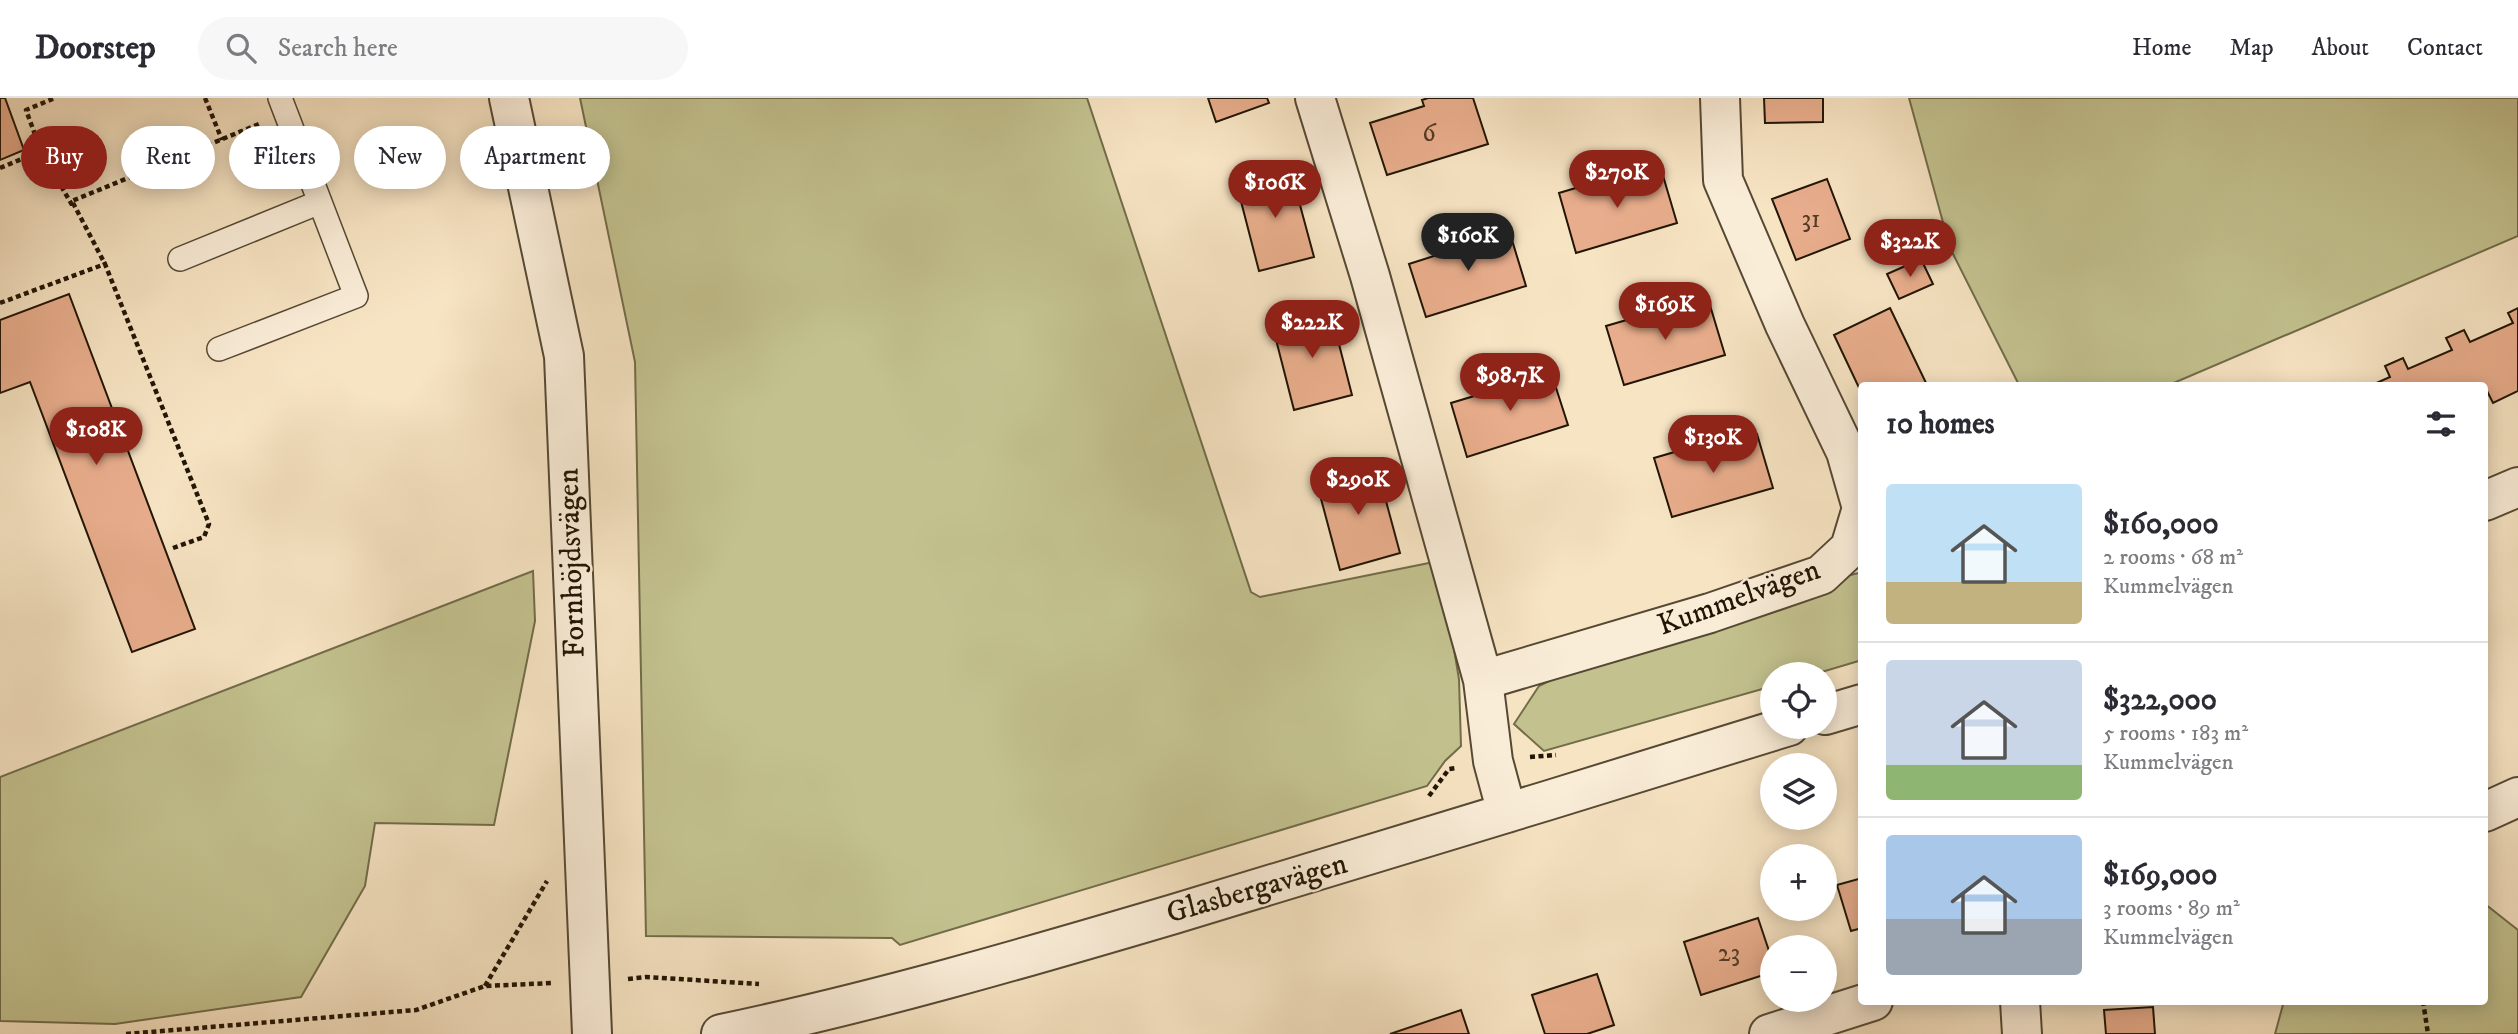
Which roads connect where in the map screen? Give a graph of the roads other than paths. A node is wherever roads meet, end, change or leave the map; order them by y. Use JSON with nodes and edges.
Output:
{"nodes":[{"id":1,"x":509,"y":98,"type":"edge"},
{"id":2,"x":1315,"y":98,"type":"edge"},
{"id":3,"x":1720,"y":98,"type":"edge"},
{"id":4,"x":283,"y":106,"type":"edge"},
{"id":5,"x":320,"y":202,"type":"junction"},
{"id":6,"x":180,"y":260,"type":"dead end"},
{"id":7,"x":219,"y":349,"type":"dead end"},
{"id":8,"x":2518,"y":487,"type":"edge"},
{"id":9,"x":1858,"y":494,"type":"edge"},
{"id":10,"x":2488,"y":499,"type":"edge"},
{"id":11,"x":1858,"y":521,"type":"edge"},
{"id":12,"x":1483,"y":680,"type":"junction"},
{"id":13,"x":1858,"y":705,"type":"edge"},
{"id":14,"x":1837,"y":711,"type":"edge"},
{"id":15,"x":1760,"y":735,"type":"edge"},
{"id":16,"x":2518,"y":797,"type":"edge"},
{"id":17,"x":2488,"y":811,"type":"edge"},
{"id":18,"x":1507,"y":813,"type":"junction"},
{"id":19,"x":1860,"y":1005,"type":"edge"},
{"id":20,"x":2020,"y":1005,"type":"edge"},
{"id":21,"x":592,"y":1034,"type":"edge"},
{"id":22,"x":721,"y":1034,"type":"edge"},
{"id":23,"x":1769,"y":1034,"type":"edge"},
{"id":24,"x":2022,"y":1034,"type":"edge"}],
"edges":[{"from":1,"to":21,"type":"street","name":"Fornhöjdsvägen"},
{"from":2,"to":12,"type":"street"},
{"from":3,"to":9,"type":"street","name":"Kummelvägen"},
{"from":4,"to":5,"type":"lane"},
{"from":5,"to":6,"type":"lane"},
{"from":5,"to":7,"type":"lane"},
{"from":8,"to":10,"type":"street"},
{"from":11,"to":12,"type":"street","name":"Kummelvägen"},
{"from":12,"to":18,"type":"street"},
{"from":13,"to":14,"type":"street"},
{"from":15,"to":18,"type":"street","name":"Glasbergavägen"},
{"from":16,"to":17,"type":"street"},
{"from":18,"to":22,"type":"street","name":"Glasbergavägen"},
{"from":19,"to":23,"type":"street"},
{"from":20,"to":24,"type":"street"}]}
